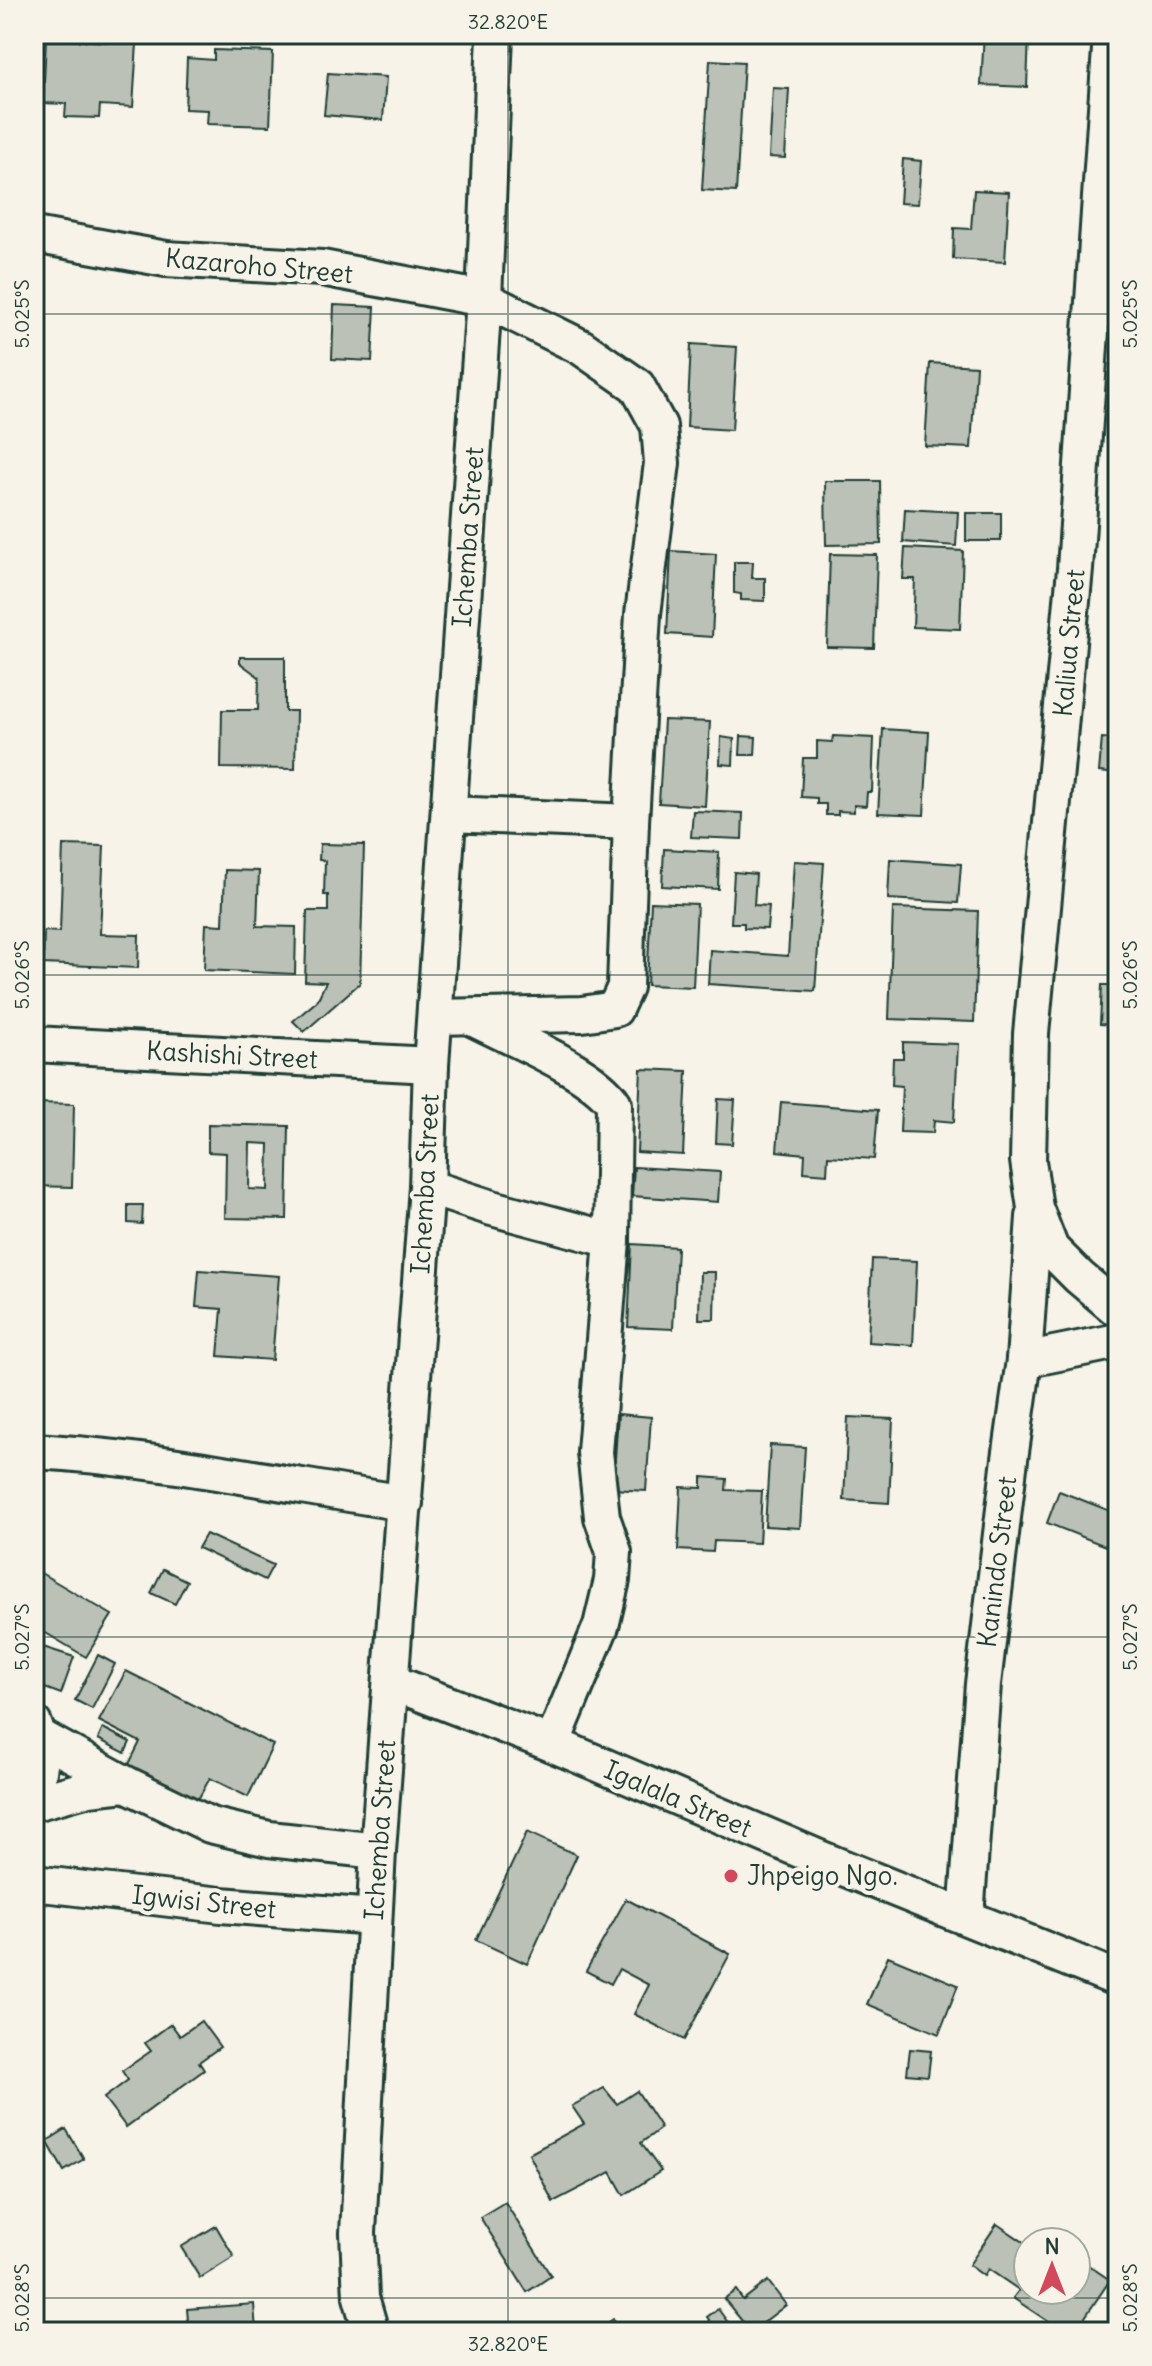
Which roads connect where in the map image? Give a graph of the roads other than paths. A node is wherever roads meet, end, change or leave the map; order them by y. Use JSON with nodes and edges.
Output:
{"nodes":[{"id":1,"x":495,"y":34,"type":"edge"},
{"id":2,"x":1111,"y":34,"type":"edge"},
{"id":3,"x":34,"y":235,"type":"edge"},
{"id":4,"x":484,"y":299,"type":"junction"},
{"id":5,"x":450,"y":814,"type":"junction"},
{"id":6,"x":631,"y":822,"type":"junction"},
{"id":7,"x":435,"y":1017,"type":"junction"},
{"id":8,"x":468,"y":1017,"type":"junction"},
{"id":9,"x":34,"y":1044,"type":"edge"},
{"id":10,"x":431,"y":1065,"type":"junction"},
{"id":11,"x":427,"y":1187,"type":"junction"},
{"id":12,"x":1035,"y":1208,"type":"junction"},
{"id":13,"x":612,"y":1240,"type":"junction"},
{"id":14,"x":1118,"y":1310,"type":"edge"},
{"id":15,"x":1118,"y":1341,"type":"edge"},
{"id":16,"x":1024,"y":1360,"type":"junction"},
{"id":17,"x":34,"y":1451,"type":"edge"},
{"id":18,"x":405,"y":1503,"type":"junction"},
{"id":19,"x":391,"y":1682,"type":"junction"},
{"id":20,"x":37,"y":1731,"type":"edge"},
{"id":21,"x":552,"y":1744,"type":"junction"},
{"id":22,"x":126,"y":1784,"type":"junction"},
{"id":23,"x":34,"y":1789,"type":"edge"},
{"id":24,"x":34,"y":1803,"type":"edge"},
{"id":25,"x":378,"y":1851,"type":"junction"},
{"id":26,"x":34,"y":1883,"type":"edge"},
{"id":27,"x":374,"y":1917,"type":"junction"},
{"id":28,"x":966,"y":1917,"type":"junction"},
{"id":29,"x":1118,"y":1979,"type":"edge"},
{"id":30,"x":371,"y":2332,"type":"edge"}],
"edges":[{"from":1,"to":4,"type":"street","name":"Ichemba Street"},
{"from":2,"to":12,"type":"street","name":"Kaliua Street"},
{"from":3,"to":4,"type":"street","name":"Kazaroho Street"},
{"from":4,"to":5,"type":"street","name":"Ichemba Street"},
{"from":4,"to":6,"type":"street","name":"Kazaroho Street"},
{"from":5,"to":6,"type":"street"},
{"from":5,"to":7,"type":"street","name":"Ichemba Street"},
{"from":6,"to":8,"type":"street","name":"Kazaroho Street"},
{"from":7,"to":8,"type":"street"},
{"from":7,"to":10,"type":"street","name":"Ichemba Street"},
{"from":8,"to":13,"type":"street"},
{"from":9,"to":10,"type":"street","name":"Kashishi Street"},
{"from":10,"to":11,"type":"street","name":"Ichemba Street"},
{"from":11,"to":13,"type":"street"},
{"from":11,"to":18,"type":"street","name":"Ichemba Street"},
{"from":12,"to":14,"type":"street","name":"Kaliua Street"},
{"from":12,"to":16,"type":"street","name":"Kanindo Street"},
{"from":13,"to":21,"type":"street"},
{"from":15,"to":16,"type":"street"},
{"from":16,"to":28,"type":"street","name":"Kanindo Street"},
{"from":17,"to":18,"type":"street"},
{"from":18,"to":19,"type":"street","name":"Ichemba Street"},
{"from":19,"to":21,"type":"street","name":"Igalala Street"},
{"from":19,"to":25,"type":"street","name":"Ichemba Street"},
{"from":20,"to":22,"type":"street"},
{"from":20,"to":23,"type":"street"},
{"from":21,"to":28,"type":"street","name":"Igalala Street"},
{"from":22,"to":24,"type":"street"},
{"from":22,"to":25,"type":"street"},
{"from":25,"to":27,"type":"street","name":"Ichemba Street"},
{"from":26,"to":27,"type":"street","name":"Igwisi Street"},
{"from":27,"to":30,"type":"street","name":"Ichemba Street"},
{"from":28,"to":29,"type":"street","name":"Igalala Street"}]}
